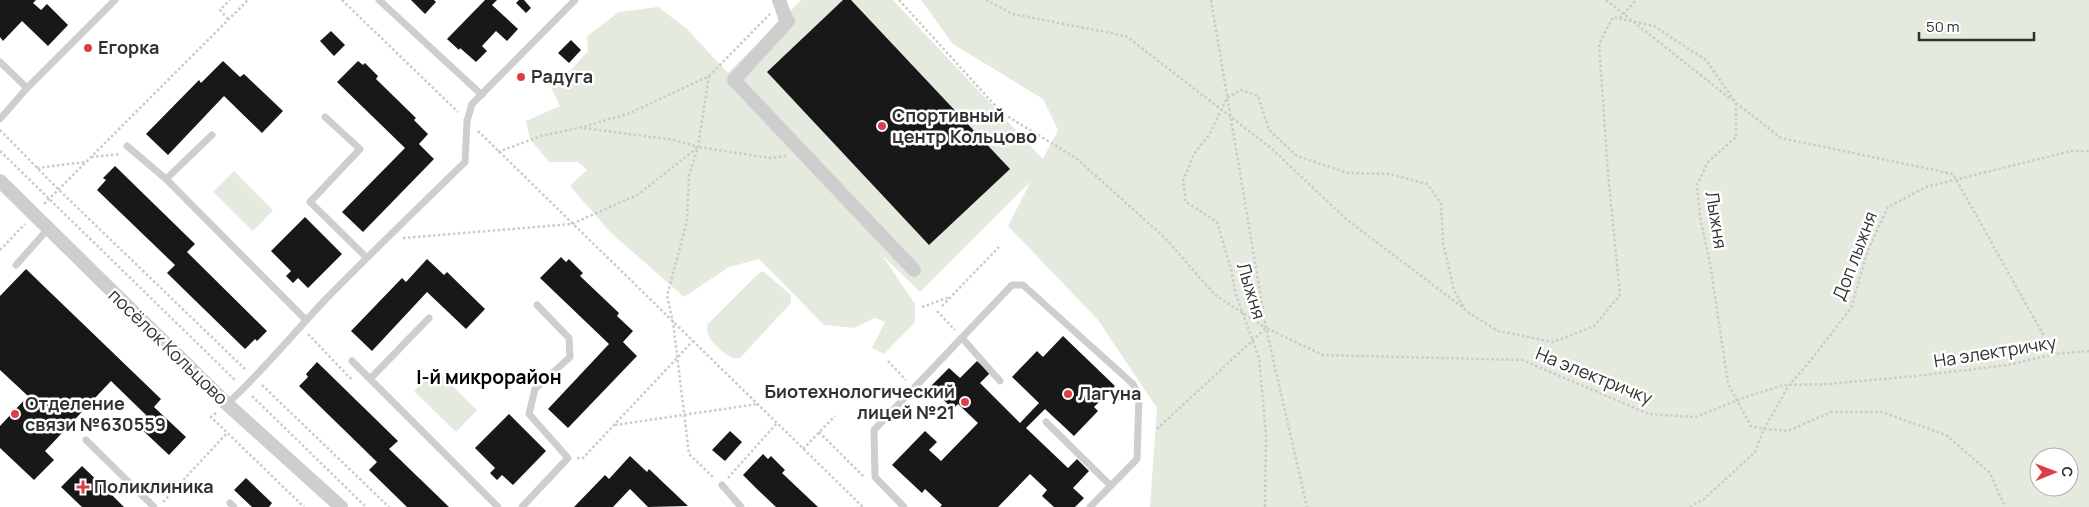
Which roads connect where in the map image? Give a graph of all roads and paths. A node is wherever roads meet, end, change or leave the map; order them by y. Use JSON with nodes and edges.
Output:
{"nodes":[{"id":1,"x":114,"y":0,"type":"edge"},
{"id":2,"x":230,"y":0,"type":"edge"},
{"id":3,"x":248,"y":0,"type":"edge"},
{"id":4,"x":342,"y":0,"type":"edge"},
{"id":5,"x":379,"y":0,"type":"edge"},
{"id":6,"x":575,"y":0,"type":"edge"},
{"id":7,"x":899,"y":0,"type":"edge"},
{"id":8,"x":986,"y":0,"type":"edge"},
{"id":9,"x":1210,"y":0,"type":"edge"},
{"id":10,"x":1606,"y":0,"type":"edge"},
{"id":11,"x":1636,"y":0,"type":"edge"},
{"id":12,"x":777,"y":5,"type":"edge"},
{"id":13,"x":1624,"y":14,"type":"junction"},
{"id":14,"x":1620,"y":18,"type":"junction"},
{"id":15,"x":228,"y":19,"type":"dead end"},
{"id":16,"x":1632,"y":21,"type":"junction"},
{"id":17,"x":0,"y":62,"type":"edge"},
{"id":18,"x":709,"y":76,"type":"junction"},
{"id":19,"x":28,"y":88,"type":"junction"},
{"id":20,"x":482,"y":95,"type":"junction"},
{"id":21,"x":1227,"y":98,"type":"junction"},
{"id":22,"x":1736,"y":103,"type":"junction"},
{"id":23,"x":1222,"y":110,"type":"junction"},
{"id":24,"x":325,"y":117,"type":"dead end"},
{"id":25,"x":1230,"y":117,"type":"junction"},
{"id":26,"x":0,"y":119,"type":"edge"},
{"id":27,"x":467,"y":121,"type":"junction"},
{"id":28,"x":583,"y":127,"type":"junction"},
{"id":29,"x":0,"y":130,"type":"edge"},
{"id":30,"x":212,"y":135,"type":"dead end"},
{"id":31,"x":127,"y":146,"type":"dead end"},
{"id":32,"x":698,"y":147,"type":"junction"},
{"id":33,"x":0,"y":151,"type":"edge"},
{"id":34,"x":2089,"y":151,"type":"edge"},
{"id":35,"x":498,"y":152,"type":"junction"},
{"id":36,"x":135,"y":153,"type":"junction"},
{"id":37,"x":805,"y":154,"type":"junction"},
{"id":38,"x":90,"y":157,"type":"junction"},
{"id":39,"x":85,"y":162,"type":"junction"},
{"id":40,"x":37,"y":168,"type":"junction"},
{"id":41,"x":166,"y":180,"type":"junction"},
{"id":42,"x":1956,"y":180,"type":"junction"},
{"id":43,"x":0,"y":181,"type":"edge"},
{"id":44,"x":58,"y":189,"type":"junction"},
{"id":45,"x":49,"y":199,"type":"junction"},
{"id":46,"x":34,"y":214,"type":"junction"},
{"id":47,"x":572,"y":224,"type":"junction"},
{"id":48,"x":48,"y":229,"type":"junction"},
{"id":49,"x":387,"y":239,"type":"junction"},
{"id":50,"x":999,"y":248,"type":"dead end"},
{"id":51,"x":0,"y":250,"type":"edge"},
{"id":52,"x":366,"y":258,"type":"junction"},
{"id":53,"x":16,"y":265,"type":"dead end"},
{"id":54,"x":914,"y":270,"type":"dead end"},
{"id":55,"x":952,"y":296,"type":"junction"},
{"id":56,"x":538,"y":306,"type":"dead end"},
{"id":57,"x":942,"y":306,"type":"dead end"},
{"id":58,"x":922,"y":307,"type":"dead end"},
{"id":59,"x":937,"y":311,"type":"dead end"},
{"id":60,"x":1466,"y":311,"type":"junction"},
{"id":61,"x":1244,"y":314,"type":"junction"},
{"id":62,"x":429,"y":318,"type":"dead end"},
{"id":63,"x":306,"y":320,"type":"junction"},
{"id":64,"x":673,"y":322,"type":"junction"},
{"id":65,"x":300,"y":326,"type":"junction"},
{"id":66,"x":1266,"y":328,"type":"junction"},
{"id":67,"x":962,"y":338,"type":"junction"},
{"id":68,"x":1253,"y":341,"type":"junction"},
{"id":69,"x":693,"y":342,"type":"junction"},
{"id":70,"x":2089,"y":352,"type":"edge"},
{"id":71,"x":2054,"y":354,"type":"junction"},
{"id":72,"x":677,"y":358,"type":"junction"},
{"id":73,"x":352,"y":361,"type":"dead end"},
{"id":74,"x":888,"y":361,"type":"dead end"},
{"id":75,"x":255,"y":378,"type":"junction"},
{"id":76,"x":370,"y":379,"type":"junction"},
{"id":77,"x":1000,"y":381,"type":"dead end"},
{"id":78,"x":1789,"y":385,"type":"junction"},
{"id":79,"x":244,"y":389,"type":"junction"},
{"id":80,"x":913,"y":389,"type":"junction"},
{"id":81,"x":1737,"y":400,"type":"junction"},
{"id":82,"x":227,"y":404,"type":"junction"},
{"id":83,"x":758,"y":404,"type":"junction"},
{"id":84,"x":684,"y":415,"type":"junction"},
{"id":85,"x":835,"y":416,"type":"dead end"},
{"id":86,"x":1046,"y":422,"type":"dead end"},
{"id":87,"x":777,"y":423,"type":"junction"},
{"id":88,"x":614,"y":425,"type":"junction"},
{"id":89,"x":1157,"y":429,"type":"dead end"},
{"id":90,"x":1764,"y":429,"type":"junction"},
{"id":91,"x":819,"y":432,"type":"junction"},
{"id":92,"x":227,"y":434,"type":"junction"},
{"id":93,"x":86,"y":440,"type":"dead end"},
{"id":94,"x":803,"y":449,"type":"junction"},
{"id":95,"x":568,"y":458,"type":"junction"},
{"id":96,"x":866,"y":480,"type":"dead end"},
{"id":97,"x":722,"y":485,"type":"junction"},
{"id":98,"x":1110,"y":486,"type":"junction"},
{"id":99,"x":334,"y":505,"type":"edge"},
{"id":100,"x":1696,"y":506,"type":"edge"},
{"id":101,"x":156,"y":507,"type":"edge"},
{"id":102,"x":304,"y":507,"type":"edge"},
{"id":103,"x":366,"y":507,"type":"edge"},
{"id":104,"x":389,"y":507,"type":"edge"},
{"id":105,"x":498,"y":507,"type":"edge"},
{"id":106,"x":522,"y":507,"type":"edge"},
{"id":107,"x":741,"y":507,"type":"edge"},
{"id":108,"x":863,"y":507,"type":"edge"},
{"id":109,"x":904,"y":507,"type":"edge"},
{"id":110,"x":1090,"y":507,"type":"edge"},
{"id":111,"x":1265,"y":507,"type":"edge"},
{"id":112,"x":1307,"y":507,"type":"edge"},
{"id":113,"x":1690,"y":507,"type":"edge"},
{"id":114,"x":2005,"y":507,"type":"edge"}],
"edges":[{"from":1,"to":19,"type":"lane"},
{"from":2,"to":15,"type":"path"},
{"from":3,"to":38,"type":"path"},
{"from":4,"to":27,"type":"path"},
{"from":5,"to":20,"type":"lane"},
{"from":6,"to":20,"type":"lane"},
{"from":7,"to":61,"type":"path","name":"На электричку"},
{"from":8,"to":23,"type":"path"},
{"from":9,"to":21,"type":"path"},
{"from":10,"to":13,"type":"path"},
{"from":11,"to":13,"type":"path"},
{"from":12,"to":18,"type":"path"},
{"from":12,"to":37,"type":"street"},
{"from":13,"to":14,"type":"path"},
{"from":13,"to":16,"type":"path"},
{"from":14,"to":16,"type":"path"},
{"from":14,"to":60,"type":"path"},
{"from":16,"to":22,"type":"path"},
{"from":16,"to":22,"type":"path"},
{"from":17,"to":19,"type":"lane"},
{"from":18,"to":28,"type":"path"},
{"from":18,"to":32,"type":"path"},
{"from":19,"to":26,"type":"lane"},
{"from":20,"to":27,"type":"lane"},
{"from":21,"to":23,"type":"path","name":"Лыжня"},
{"from":21,"to":25,"type":"path"},
{"from":21,"to":60,"type":"path"},
{"from":22,"to":42,"type":"path"},
{"from":22,"to":81,"type":"path","name":"Лыжня"},
{"from":23,"to":25,"type":"path"},
{"from":23,"to":61,"type":"path","name":"Лыжня"},
{"from":24,"to":52,"type":"lane"},
{"from":25,"to":60,"type":"path"},
{"from":25,"to":66,"type":"path"},
{"from":27,"to":35,"type":"path"},
{"from":27,"to":49,"type":"lane"},
{"from":28,"to":32,"type":"path"},
{"from":28,"to":35,"type":"path"},
{"from":29,"to":40,"type":"path"},
{"from":30,"to":41,"type":"lane"},
{"from":31,"to":36,"type":"lane"},
{"from":32,"to":37,"type":"path"},
{"from":32,"to":47,"type":"path"},
{"from":32,"to":64,"type":"path"},
{"from":33,"to":45,"type":"path"},
{"from":34,"to":42,"type":"path","name":"Доп лыжня"},
{"from":35,"to":47,"type":"path"},
{"from":36,"to":38,"type":"path"},
{"from":36,"to":41,"type":"lane"},
{"from":37,"to":54,"type":"street"},
{"from":38,"to":39,"type":"path"},
{"from":39,"to":40,"type":"path"},
{"from":39,"to":44,"type":"path"},
{"from":40,"to":44,"type":"path"},
{"from":41,"to":63,"type":"lane"},
{"from":42,"to":71,"type":"path"},
{"from":42,"to":78,"type":"path","name":"Доп лыжня"},
{"from":43,"to":46,"type":"street","name":"посёлок Кольцово"},
{"from":44,"to":45,"type":"path"},
{"from":44,"to":75,"type":"path"},
{"from":45,"to":46,"type":"path"},
{"from":45,"to":79,"type":"path"},
{"from":46,"to":48,"type":"street","name":"посёлок Кольцово"},
{"from":46,"to":51,"type":"path"},
{"from":47,"to":49,"type":"path"},
{"from":47,"to":64,"type":"path"},
{"from":48,"to":53,"type":"lane"},
{"from":48,"to":82,"type":"street","name":"посёлок Кольцово"},
{"from":49,"to":52,"type":"lane"},
{"from":50,"to":55,"type":"path"},
{"from":52,"to":63,"type":"lane"},
{"from":55,"to":57,"type":"path"},
{"from":55,"to":58,"type":"path"},
{"from":56,"to":95,"type":"lane"},
{"from":59,"to":67,"type":"path"},
{"from":61,"to":66,"type":"path","name":"На электричку"},
{"from":61,"to":68,"type":"path","name":"Лыжня"},
{"from":62,"to":76,"type":"lane"},
{"from":63,"to":65,"type":"lane"},
{"from":64,"to":69,"type":"path"},
{"from":64,"to":72,"type":"path"},
{"from":65,"to":75,"type":"lane"},
{"from":65,"to":76,"type":"path"},
{"from":66,"to":68,"type":"path"},
{"from":66,"to":81,"type":"path","name":"На электричку"},
{"from":66,"to":112,"type":"path"},
{"from":67,"to":77,"type":"lane"},
{"from":67,"to":80,"type":"lane"},
{"from":67,"to":98,"type":"lane"},
{"from":68,"to":89,"type":"path"},
{"from":68,"to":111,"type":"path","name":"Лыжня"},
{"from":69,"to":72,"type":"path"},
{"from":69,"to":83,"type":"path"},
{"from":70,"to":71,"type":"path","name":"На электричку"},
{"from":71,"to":78,"type":"path","name":"На электричку"},
{"from":72,"to":84,"type":"path"},
{"from":72,"to":88,"type":"path"},
{"from":73,"to":76,"type":"lane"},
{"from":74,"to":80,"type":"path"},
{"from":75,"to":79,"type":"lane"},
{"from":75,"to":104,"type":"path"},
{"from":76,"to":105,"type":"lane"},
{"from":78,"to":81,"type":"path","name":"На электричку"},
{"from":78,"to":90,"type":"path","name":"Доп лыжня"},
{"from":79,"to":82,"type":"lane"},
{"from":79,"to":103,"type":"path"},
{"from":80,"to":109,"type":"lane"},
{"from":81,"to":90,"type":"path","name":"Лыжня"},
{"from":82,"to":92,"type":"path"},
{"from":82,"to":99,"type":"street","name":"посёлок Кольцово"},
{"from":83,"to":84,"type":"path"},
{"from":83,"to":87,"type":"path"},
{"from":84,"to":88,"type":"path"},
{"from":84,"to":97,"type":"path"},
{"from":85,"to":91,"type":"path"},
{"from":86,"to":98,"type":"lane"},
{"from":87,"to":94,"type":"path"},
{"from":87,"to":97,"type":"path"},
{"from":88,"to":95,"type":"path"},
{"from":90,"to":100,"type":"path","name":"Доп лыжня"},
{"from":90,"to":114,"type":"path"},
{"from":91,"to":94,"type":"path"},
{"from":91,"to":96,"type":"path"},
{"from":92,"to":101,"type":"path"},
{"from":92,"to":102,"type":"path"},
{"from":93,"to":101,"type":"lane"},
{"from":94,"to":108,"type":"path"},
{"from":95,"to":106,"type":"lane"},
{"from":97,"to":107,"type":"lane"},
{"from":98,"to":110,"type":"lane"},
{"from":100,"to":113,"type":"path","name":"Доп лыжня"}]}
